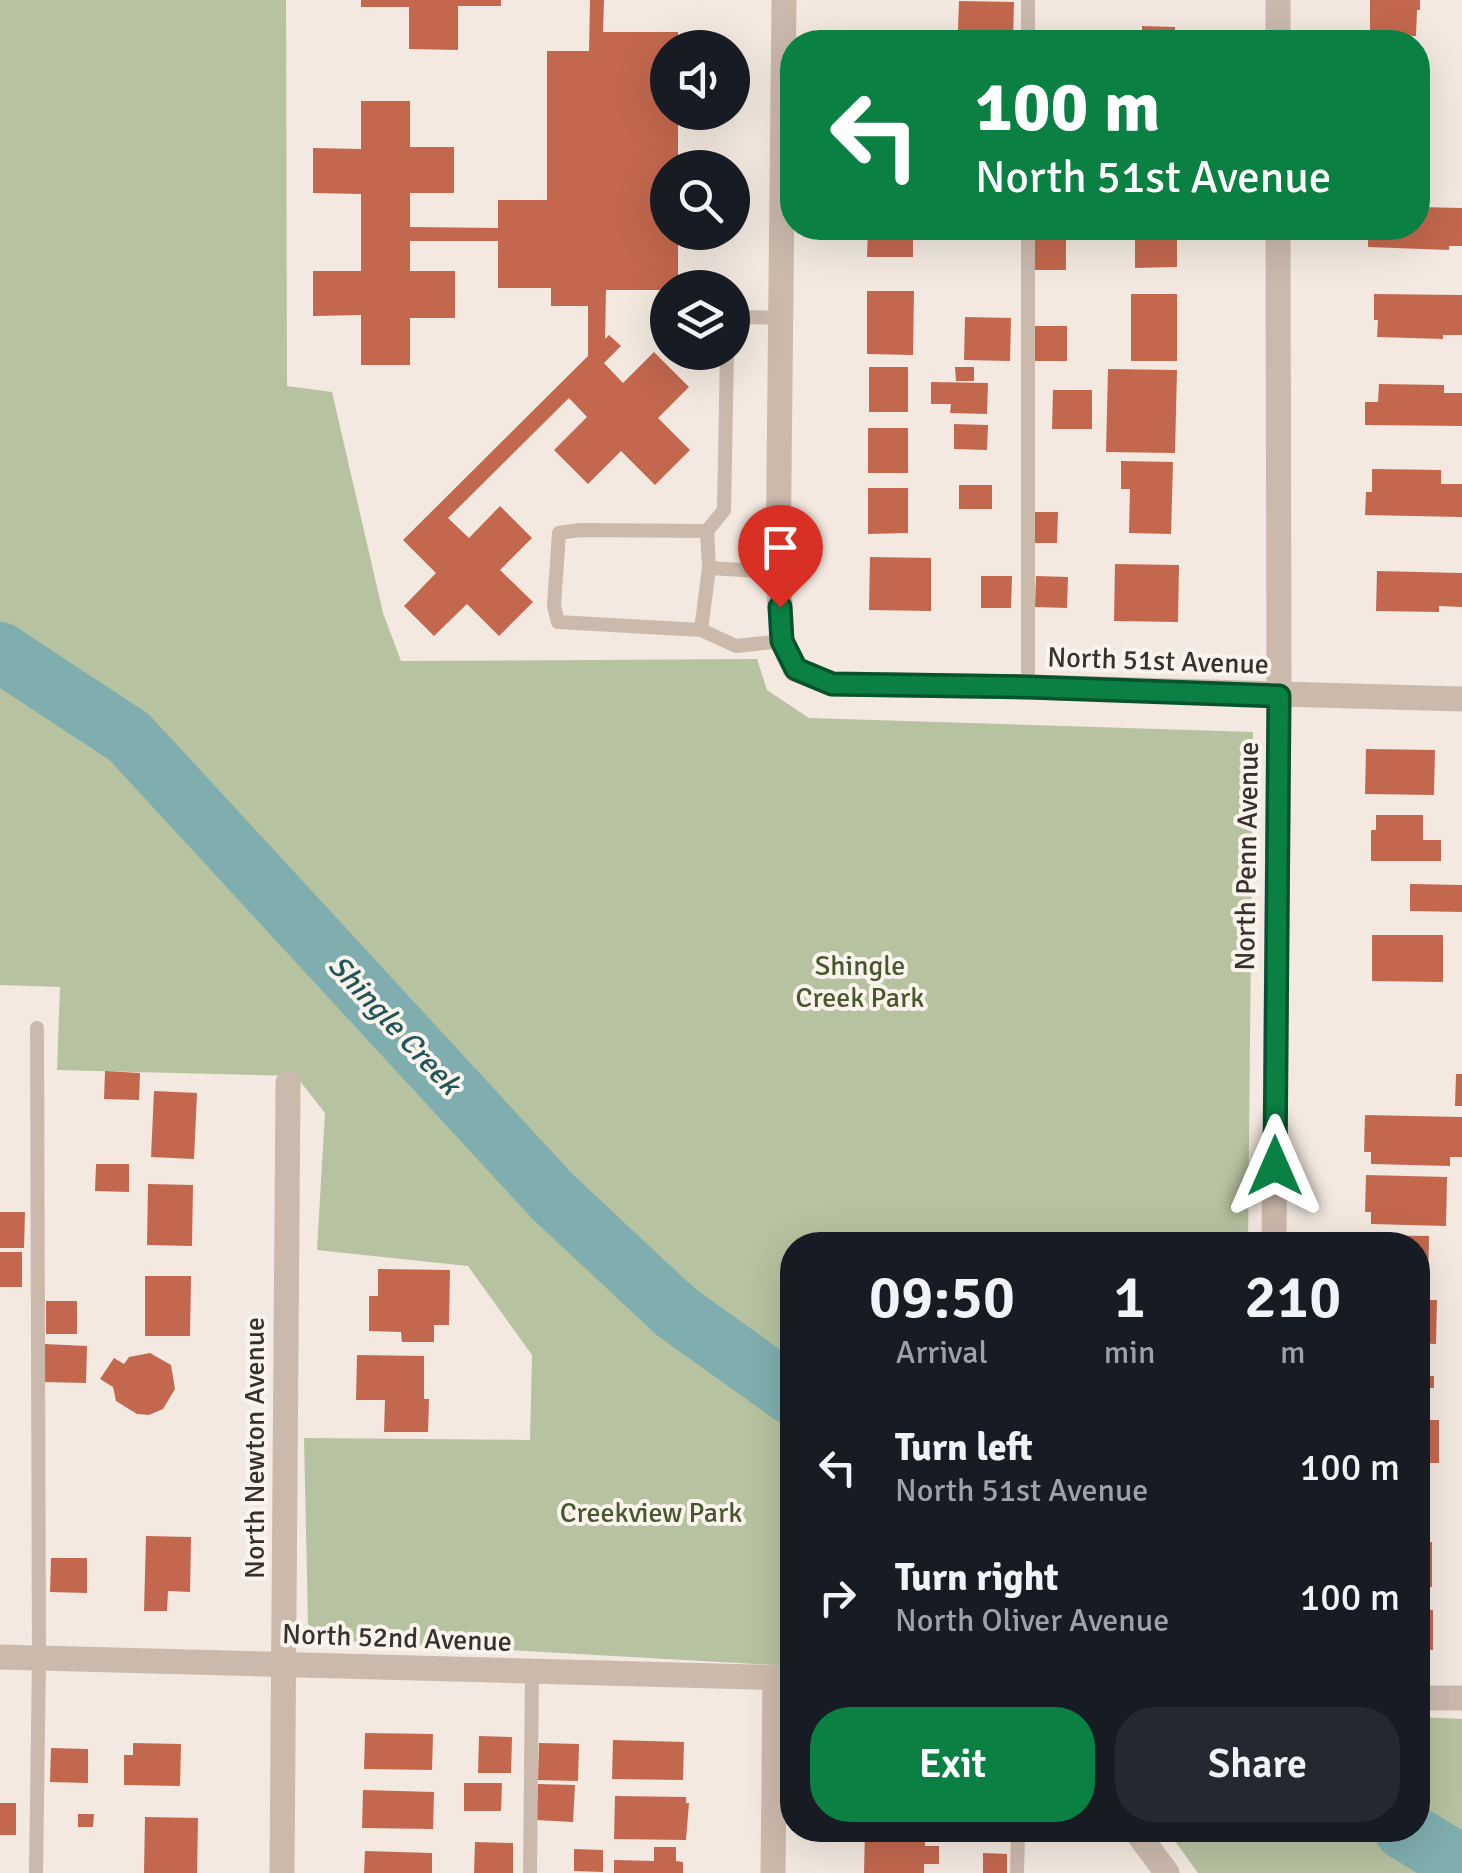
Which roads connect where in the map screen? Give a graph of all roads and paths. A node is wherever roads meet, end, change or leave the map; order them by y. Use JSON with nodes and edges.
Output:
{"nodes":[{"id":1,"x":784,"y":0,"type":"edge"},
{"id":2,"x":1028,"y":0,"type":"edge"},
{"id":3,"x":1278,"y":0,"type":"edge"},
{"id":4,"x":784,"y":30,"type":"edge"},
{"id":5,"x":1028,"y":30,"type":"edge"},
{"id":6,"x":1278,"y":30,"type":"edge"},
{"id":7,"x":782,"y":240,"type":"edge"},
{"id":8,"x":1028,"y":240,"type":"edge"},
{"id":9,"x":1278,"y":240,"type":"edge"},
{"id":10,"x":750,"y":317,"type":"edge"},
{"id":11,"x":782,"y":318,"type":"junction"},
{"id":12,"x":727,"y":370,"type":"edge"},
{"id":13,"x":706,"y":532,"type":"junction"},
{"id":14,"x":710,"y":568,"type":"junction"},
{"id":15,"x":778,"y":572,"type":"junction"},
{"id":16,"x":700,"y":630,"type":"junction"},
{"id":17,"x":782,"y":641,"type":"junction"},
{"id":18,"x":1028,"y":687,"type":"junction"},
{"id":19,"x":1279,"y":696,"type":"junction"},
{"id":20,"x":1462,"y":699,"type":"edge"},
{"id":21,"x":37,"y":1028,"type":"dead end"},
{"id":22,"x":288,"y":1084,"type":"dead end"},
{"id":23,"x":1274,"y":1232,"type":"edge"},
{"id":24,"x":0,"y":1657,"type":"edge"},
{"id":25,"x":39,"y":1658,"type":"junction"},
{"id":26,"x":283,"y":1665,"type":"junction"},
{"id":27,"x":532,"y":1671,"type":"junction"},
{"id":28,"x":780,"y":1678,"type":"edge"},
{"id":29,"x":1430,"y":1698,"type":"edge"},
{"id":30,"x":1462,"y":1698,"type":"edge"},
{"id":31,"x":780,"y":1749,"type":"edge"},
{"id":32,"x":1018,"y":1842,"type":"edge"},
{"id":33,"x":1144,"y":1842,"type":"edge"},
{"id":34,"x":36,"y":1873,"type":"edge"},
{"id":35,"x":282,"y":1873,"type":"edge"},
{"id":36,"x":530,"y":1873,"type":"edge"},
{"id":37,"x":773,"y":1873,"type":"edge"},
{"id":38,"x":1017,"y":1873,"type":"edge"},
{"id":39,"x":1167,"y":1873,"type":"edge"}],
"edges":[{"from":1,"to":4,"type":"street"},
{"from":2,"to":5,"type":"lane"},
{"from":3,"to":6,"type":"street"},
{"from":7,"to":11,"type":"street"},
{"from":8,"to":18,"type":"lane"},
{"from":9,"to":19,"type":"street","name":"North Penn Avenue"},
{"from":10,"to":11,"type":"lane"},
{"from":11,"to":15,"type":"street"},
{"from":12,"to":13,"type":"lane"},
{"from":13,"to":14,"type":"lane"},
{"from":13,"to":16,"type":"lane"},
{"from":14,"to":15,"type":"lane"},
{"from":14,"to":16,"type":"lane"},
{"from":15,"to":17,"type":"street"},
{"from":16,"to":17,"type":"lane"},
{"from":17,"to":18,"type":"street","name":"North 51st Avenue"},
{"from":18,"to":19,"type":"street","name":"North 51st Avenue"},
{"from":19,"to":20,"type":"street","name":"North 51st Avenue"},
{"from":19,"to":23,"type":"street","name":"North Penn Avenue"},
{"from":21,"to":25,"type":"lane"},
{"from":22,"to":26,"type":"street","name":"North Newton Avenue"},
{"from":24,"to":25,"type":"street","name":"North 52nd Avenue"},
{"from":25,"to":26,"type":"street","name":"North 52nd Avenue"},
{"from":25,"to":34,"type":"lane"},
{"from":26,"to":27,"type":"street","name":"North 52nd Avenue"},
{"from":26,"to":35,"type":"street","name":"North Newton Avenue"},
{"from":27,"to":28,"type":"street","name":"North 52nd Avenue"},
{"from":27,"to":36,"type":"lane"},
{"from":29,"to":30,"type":"street"},
{"from":31,"to":37,"type":"street"},
{"from":32,"to":38,"type":"lane"},
{"from":33,"to":39,"type":"street"}]}
